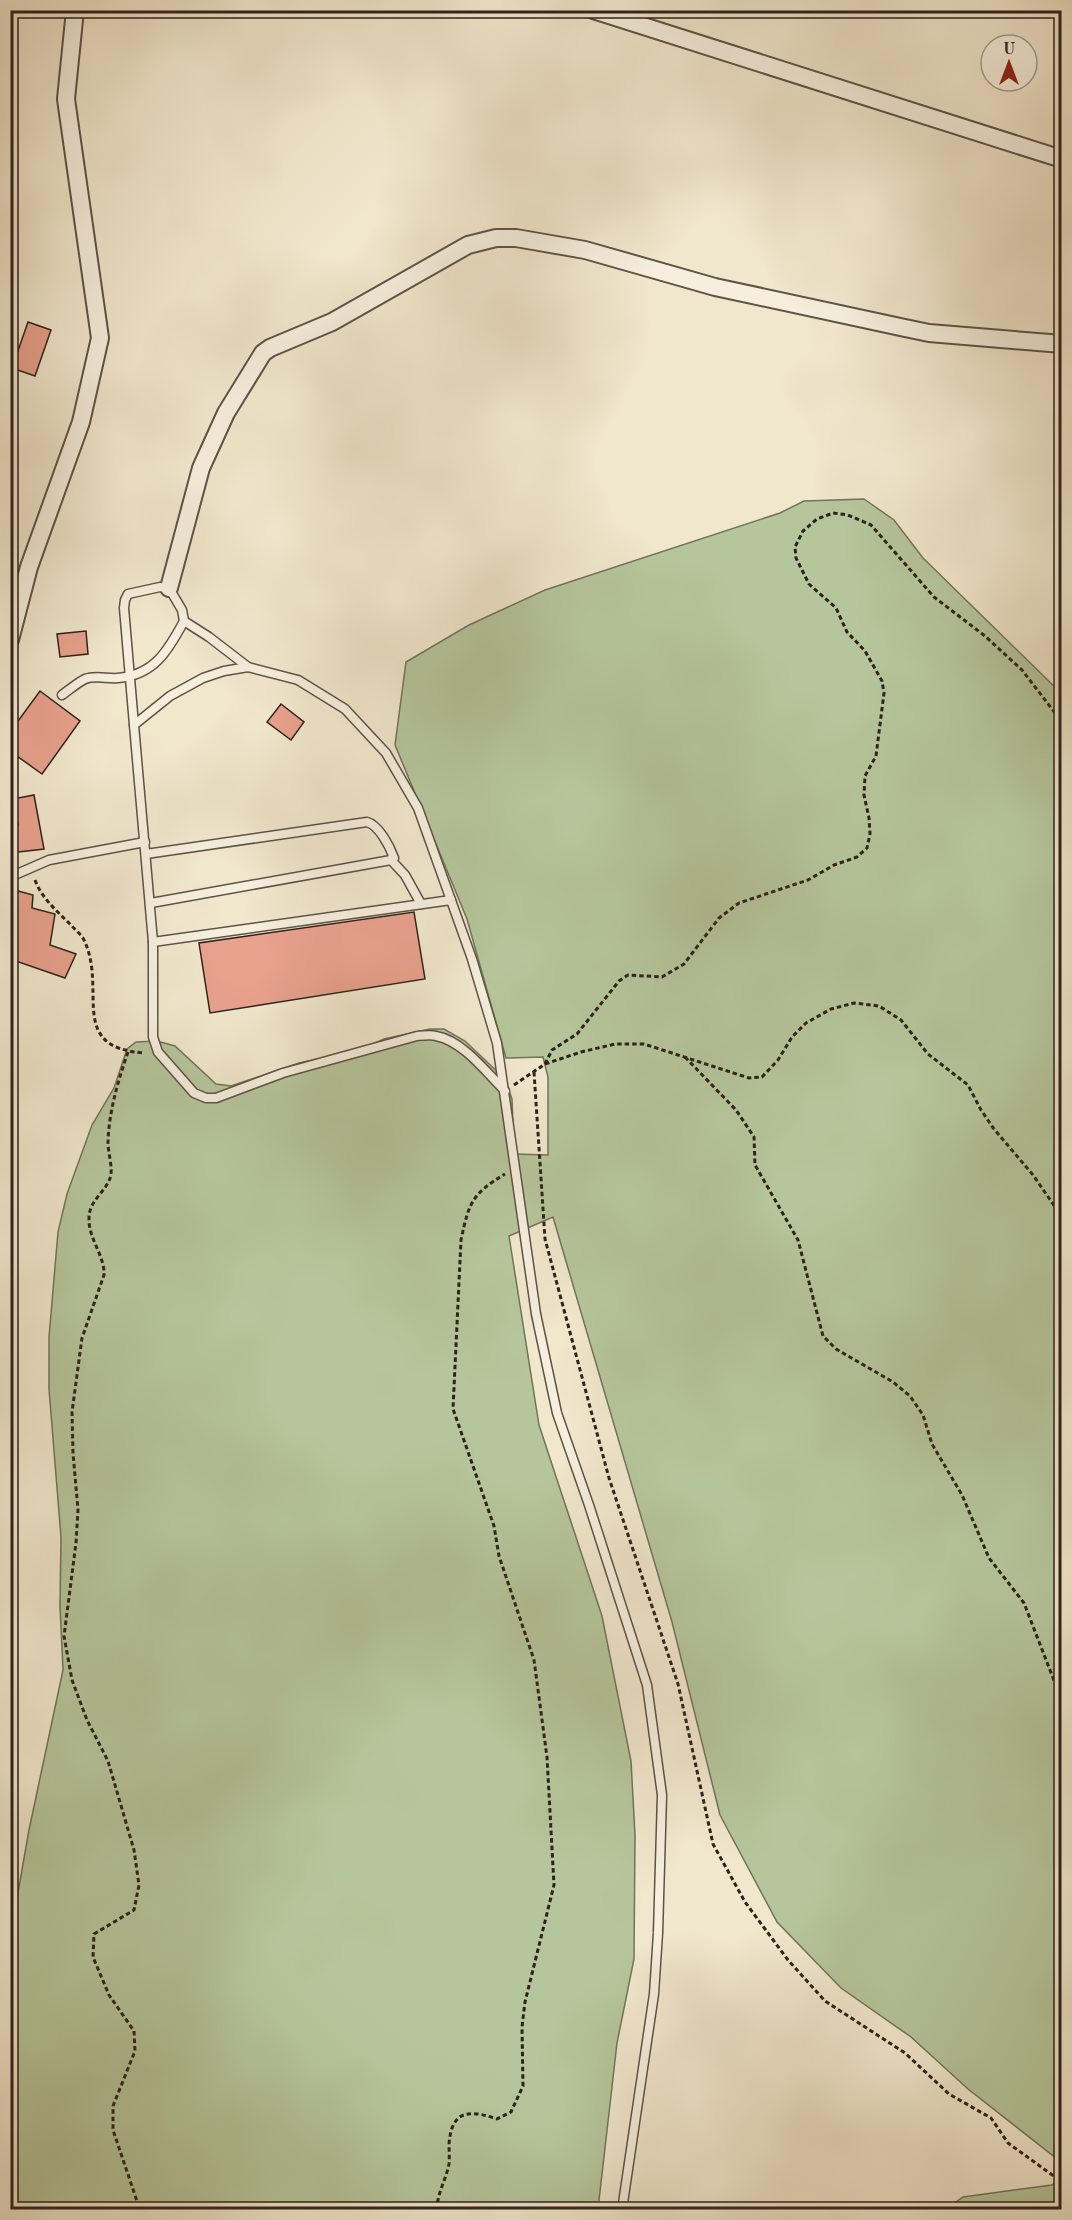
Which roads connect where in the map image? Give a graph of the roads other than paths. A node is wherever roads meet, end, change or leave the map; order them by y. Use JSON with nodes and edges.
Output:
{"nodes":[{"id":1,"x":75,"y":10,"type":"edge"},
{"id":2,"x":593,"y":10,"type":"edge"},
{"id":3,"x":1062,"y":159,"type":"edge"},
{"id":4,"x":1062,"y":344,"type":"edge"},
{"id":5,"x":169,"y":588,"type":"junction"},
{"id":6,"x":184,"y":621,"type":"junction"},
{"id":7,"x":10,"y":640,"type":"edge"},
{"id":8,"x":248,"y":667,"type":"junction"},
{"id":9,"x":129,"y":676,"type":"junction"},
{"id":10,"x":62,"y":695,"type":"dead end"},
{"id":11,"x":134,"y":724,"type":"junction"},
{"id":12,"x":145,"y":842,"type":"junction"},
{"id":13,"x":146,"y":854,"type":"junction"},
{"id":14,"x":391,"y":860,"type":"junction"},
{"id":15,"x":10,"y":877,"type":"edge"},
{"id":16,"x":451,"y":900,"type":"junction"},
{"id":17,"x":151,"y":903,"type":"junction"},
{"id":18,"x":421,"y":904,"type":"junction"},
{"id":19,"x":153,"y":942,"type":"junction"},
{"id":20,"x":505,"y":1091,"type":"junction"},
{"id":21,"x":622,"y":2210,"type":"edge"}],
"edges":[{"from":1,"to":7,"type":"street"},
{"from":2,"to":3,"type":"street"},
{"from":4,"to":5,"type":"street"},
{"from":5,"to":6,"type":"lane"},
{"from":5,"to":9,"type":"lane"},
{"from":6,"to":8,"type":"lane"},
{"from":6,"to":9,"type":"lane"},
{"from":8,"to":11,"type":"lane"},
{"from":8,"to":16,"type":"lane"},
{"from":9,"to":10,"type":"lane"},
{"from":9,"to":11,"type":"lane"},
{"from":11,"to":12,"type":"lane"},
{"from":12,"to":13,"type":"lane"},
{"from":12,"to":15,"type":"lane"},
{"from":13,"to":14,"type":"lane"},
{"from":13,"to":17,"type":"lane"},
{"from":14,"to":17,"type":"lane"},
{"from":14,"to":18,"type":"lane"},
{"from":16,"to":18,"type":"lane"},
{"from":16,"to":20,"type":"lane"},
{"from":17,"to":19,"type":"lane"},
{"from":18,"to":19,"type":"lane"},
{"from":19,"to":20,"type":"lane"},
{"from":20,"to":21,"type":"lane"}]}
